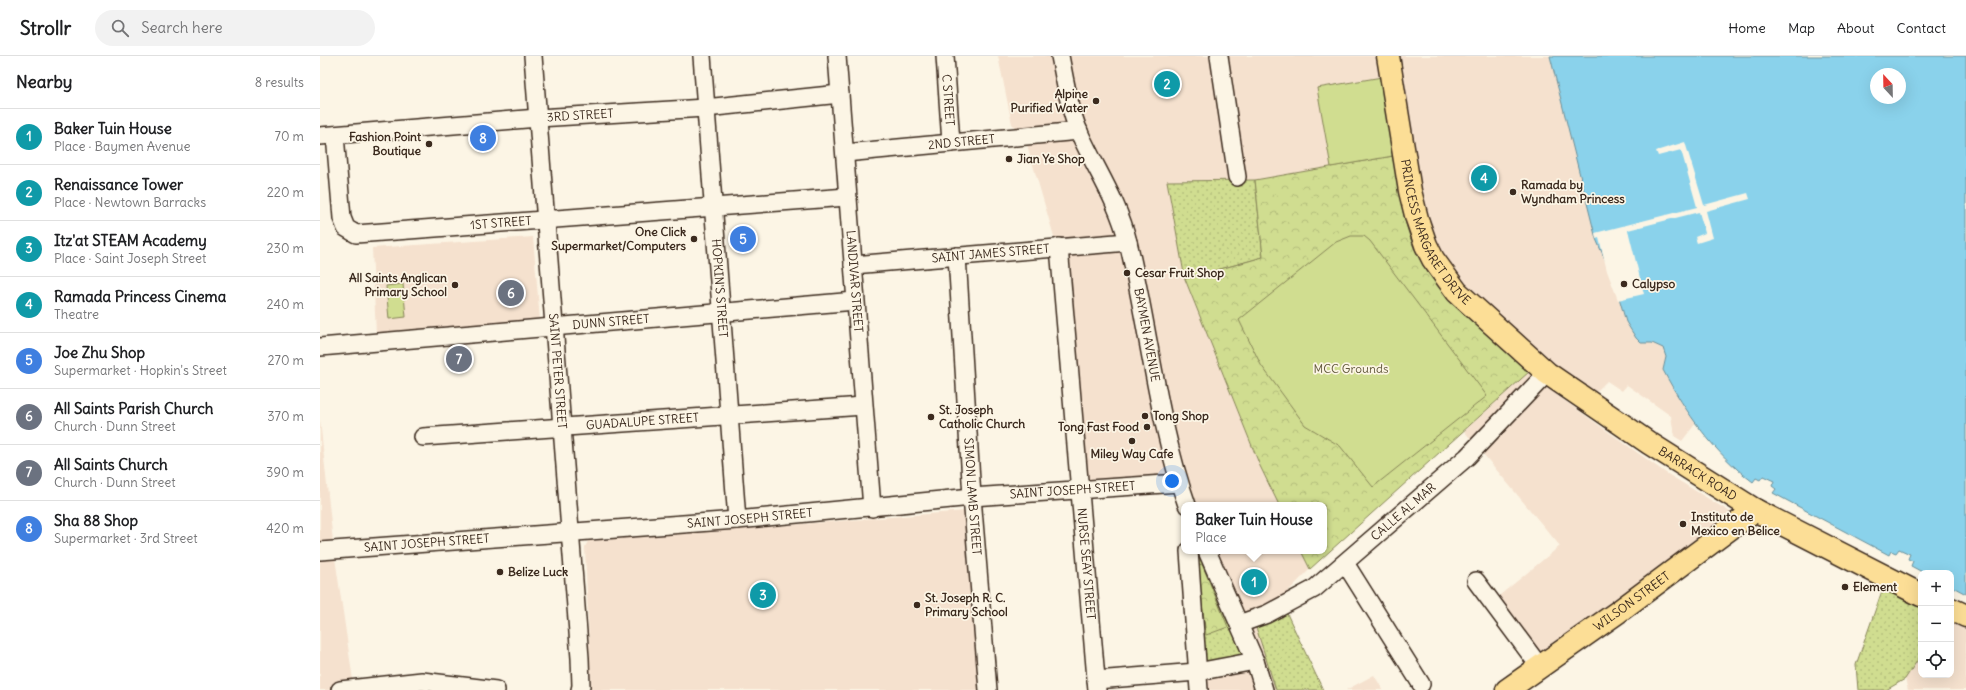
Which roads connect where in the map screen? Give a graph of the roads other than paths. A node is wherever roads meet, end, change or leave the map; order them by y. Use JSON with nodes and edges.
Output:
{"nodes":[{"id":1,"x":533,"y":56,"type":"edge"},
{"id":2,"x":702,"y":56,"type":"edge"},
{"id":3,"x":837,"y":56,"type":"edge"},
{"id":4,"x":945,"y":56,"type":"edge"},
{"id":5,"x":1060,"y":56,"type":"edge"},
{"id":6,"x":1219,"y":56,"type":"edge"},
{"id":7,"x":1388,"y":56,"type":"edge"},
{"id":8,"x":840,"y":94,"type":"junction"},
{"id":9,"x":705,"y":108,"type":"junction"},
{"id":10,"x":538,"y":118,"type":"junction"},
{"id":11,"x":1079,"y":131,"type":"junction"},
{"id":12,"x":327,"y":135,"type":"edge"},
{"id":13,"x":951,"y":143,"type":"junction"},
{"id":14,"x":845,"y":153,"type":"junction"},
{"id":15,"x":1237,"y":177,"type":"dead end"},
{"id":16,"x":847,"y":197,"type":"junction"},
{"id":17,"x":713,"y":207,"type":"junction"},
{"id":18,"x":546,"y":219,"type":"junction"},
{"id":19,"x":1128,"y":242,"type":"junction"},
{"id":20,"x":1059,"y":247,"type":"junction"},
{"id":21,"x":957,"y":256,"type":"junction"},
{"id":22,"x":853,"y":265,"type":"junction"},
{"id":23,"x":855,"y":301,"type":"junction"},
{"id":24,"x":722,"y":312,"type":"junction"},
{"id":25,"x":554,"y":326,"type":"junction"},
{"id":26,"x":320,"y":347,"type":"edge"},
{"id":27,"x":1547,"y":373,"type":"junction"},
{"id":28,"x":863,"y":406,"type":"junction"},
{"id":29,"x":729,"y":416,"type":"junction"},
{"id":30,"x":562,"y":427,"type":"junction"},
{"id":31,"x":423,"y":437,"type":"dead end"},
{"id":32,"x":1179,"y":483,"type":"junction"},
{"id":33,"x":1079,"y":490,"type":"junction"},
{"id":34,"x":972,"y":497,"type":"junction"},
{"id":35,"x":1186,"y":502,"type":"edge"},
{"id":36,"x":872,"y":508,"type":"junction"},
{"id":37,"x":1755,"y":510,"type":"junction"},
{"id":38,"x":737,"y":520,"type":"junction"},
{"id":39,"x":571,"y":533,"type":"junction"},
{"id":40,"x":320,"y":551,"type":"edge"},
{"id":41,"x":1189,"y":554,"type":"edge"},
{"id":42,"x":1208,"y":554,"type":"edge"},
{"id":43,"x":1345,"y":563,"type":"junction"},
{"id":44,"x":1476,"y":581,"type":"dead end"},
{"id":45,"x":1918,"y":592,"type":"edge"},
{"id":46,"x":1954,"y":610,"type":"edge"},
{"id":47,"x":1966,"y":616,"type":"edge"},
{"id":48,"x":1239,"y":624,"type":"junction"},
{"id":49,"x":1255,"y":661,"type":"junction"},
{"id":50,"x":1540,"y":668,"type":"junction"},
{"id":51,"x":1197,"y":672,"type":"junction"},
{"id":52,"x":1421,"y":684,"type":"dead end"},
{"id":53,"x":1096,"y":685,"type":"edge"},
{"id":54,"x":581,"y":688,"type":"edge"},
{"id":55,"x":340,"y":690,"type":"edge"},
{"id":56,"x":496,"y":690,"type":"edge"},
{"id":57,"x":988,"y":690,"type":"edge"},
{"id":58,"x":1199,"y":690,"type":"edge"},
{"id":59,"x":1264,"y":690,"type":"edge"},
{"id":60,"x":1507,"y":690,"type":"edge"}],
"edges":[{"from":1,"to":10,"type":"street","name":"SAINT PETER STREET"},
{"from":2,"to":9,"type":"street","name":"HOPKIN'S STREET"},
{"from":3,"to":8,"type":"street","name":"LANDIVAR STREET"},
{"from":4,"to":13,"type":"street","name":"C STREET"},
{"from":5,"to":11,"type":"street","name":"BAYMEN AVENUE"},
{"from":6,"to":15,"type":"street"},
{"from":7,"to":27,"type":"main road","name":"PRINCESS MARGARET DRIVE"},
{"from":8,"to":9,"type":"street","name":"3RD STREET"},
{"from":8,"to":14,"type":"street","name":"LANDIVAR STREET"},
{"from":9,"to":10,"type":"street","name":"3RD STREET"},
{"from":9,"to":17,"type":"street","name":"HOPKIN'S STREET"},
{"from":10,"to":12,"type":"street","name":"3RD STREET"},
{"from":10,"to":18,"type":"street","name":"SAINT PETER STREET"},
{"from":11,"to":13,"type":"street","name":"2ND STREET"},
{"from":11,"to":19,"type":"street","name":"BAYMEN AVENUE"},
{"from":12,"to":18,"type":"street","name":"1ST STREET"},
{"from":13,"to":14,"type":"street","name":"2ND STREET"},
{"from":14,"to":16,"type":"street","name":"LANDIVAR STREET"},
{"from":16,"to":17,"type":"street","name":"1ST STREET"},
{"from":16,"to":22,"type":"street","name":"LANDIVAR STREET"},
{"from":17,"to":18,"type":"street","name":"1ST STREET"},
{"from":17,"to":24,"type":"street","name":"HOPKIN'S STREET"},
{"from":18,"to":25,"type":"street","name":"SAINT PETER STREET"},
{"from":19,"to":20,"type":"street","name":"SAINT JAMES STREET"},
{"from":19,"to":32,"type":"street","name":"BAYMEN AVENUE"},
{"from":20,"to":21,"type":"street","name":"SAINT JAMES STREET"},
{"from":20,"to":33,"type":"street","name":"NURSE SEAY STREET"},
{"from":21,"to":22,"type":"street","name":"SAINT JAMES STREET"},
{"from":21,"to":34,"type":"street","name":"SIMON LAMB STREET"},
{"from":22,"to":23,"type":"street","name":"LANDIVAR STREET"},
{"from":23,"to":24,"type":"street","name":"DUNN STREET"},
{"from":23,"to":28,"type":"street","name":"LANDIVAR STREET"},
{"from":24,"to":25,"type":"street","name":"DUNN STREET"},
{"from":24,"to":29,"type":"street","name":"HOPKIN'S STREET"},
{"from":25,"to":26,"type":"street","name":"DUNN STREET"},
{"from":25,"to":30,"type":"street","name":"SAINT PETER STREET"},
{"from":27,"to":37,"type":"main road","name":"BARRACK ROAD"},
{"from":27,"to":43,"type":"street","name":"CALLE AL MAR"},
{"from":28,"to":29,"type":"street","name":"GUADALUPE STREET"},
{"from":28,"to":36,"type":"street","name":"LANDIVAR STREET"},
{"from":29,"to":30,"type":"street","name":"GUADALUPE STREET"},
{"from":29,"to":38,"type":"street","name":"HOPKIN'S STREET"},
{"from":30,"to":31,"type":"street","name":"GUADALUPE STREET"},
{"from":30,"to":39,"type":"street","name":"SAINT PETER STREET"},
{"from":32,"to":33,"type":"street","name":"SAINT JOSEPH STREET"},
{"from":32,"to":35,"type":"street","name":"BAYMEN AVENUE"},
{"from":33,"to":34,"type":"street","name":"SAINT JOSEPH STREET"},
{"from":33,"to":53,"type":"street","name":"NURSE SEAY STREET"},
{"from":34,"to":36,"type":"street","name":"SAINT JOSEPH STREET"},
{"from":34,"to":57,"type":"street","name":"SIMON LAMB STREET"},
{"from":36,"to":38,"type":"street","name":"SAINT JOSEPH STREET"},
{"from":37,"to":45,"type":"main road","name":"BARRACK ROAD"},
{"from":37,"to":50,"type":"main road","name":"WILSON STREET"},
{"from":38,"to":39,"type":"street","name":"SAINT JOSEPH STREET"},
{"from":39,"to":40,"type":"street","name":"SAINT JOSEPH STREET"},
{"from":39,"to":54,"type":"street","name":"SAINT PETER STREET"},
{"from":41,"to":51,"type":"street"},
{"from":42,"to":48,"type":"street"},
{"from":43,"to":48,"type":"street","name":"CALLE AL MAR"},
{"from":43,"to":52,"type":"street"},
{"from":44,"to":50,"type":"street"},
{"from":46,"to":47,"type":"main road"},
{"from":48,"to":49,"type":"street"},
{"from":49,"to":51,"type":"street"},
{"from":49,"to":59,"type":"street"},
{"from":50,"to":60,"type":"main road","name":"WILSON STREET"},
{"from":51,"to":53,"type":"street"},
{"from":51,"to":58,"type":"street"},
{"from":55,"to":56,"type":"street"}]}
